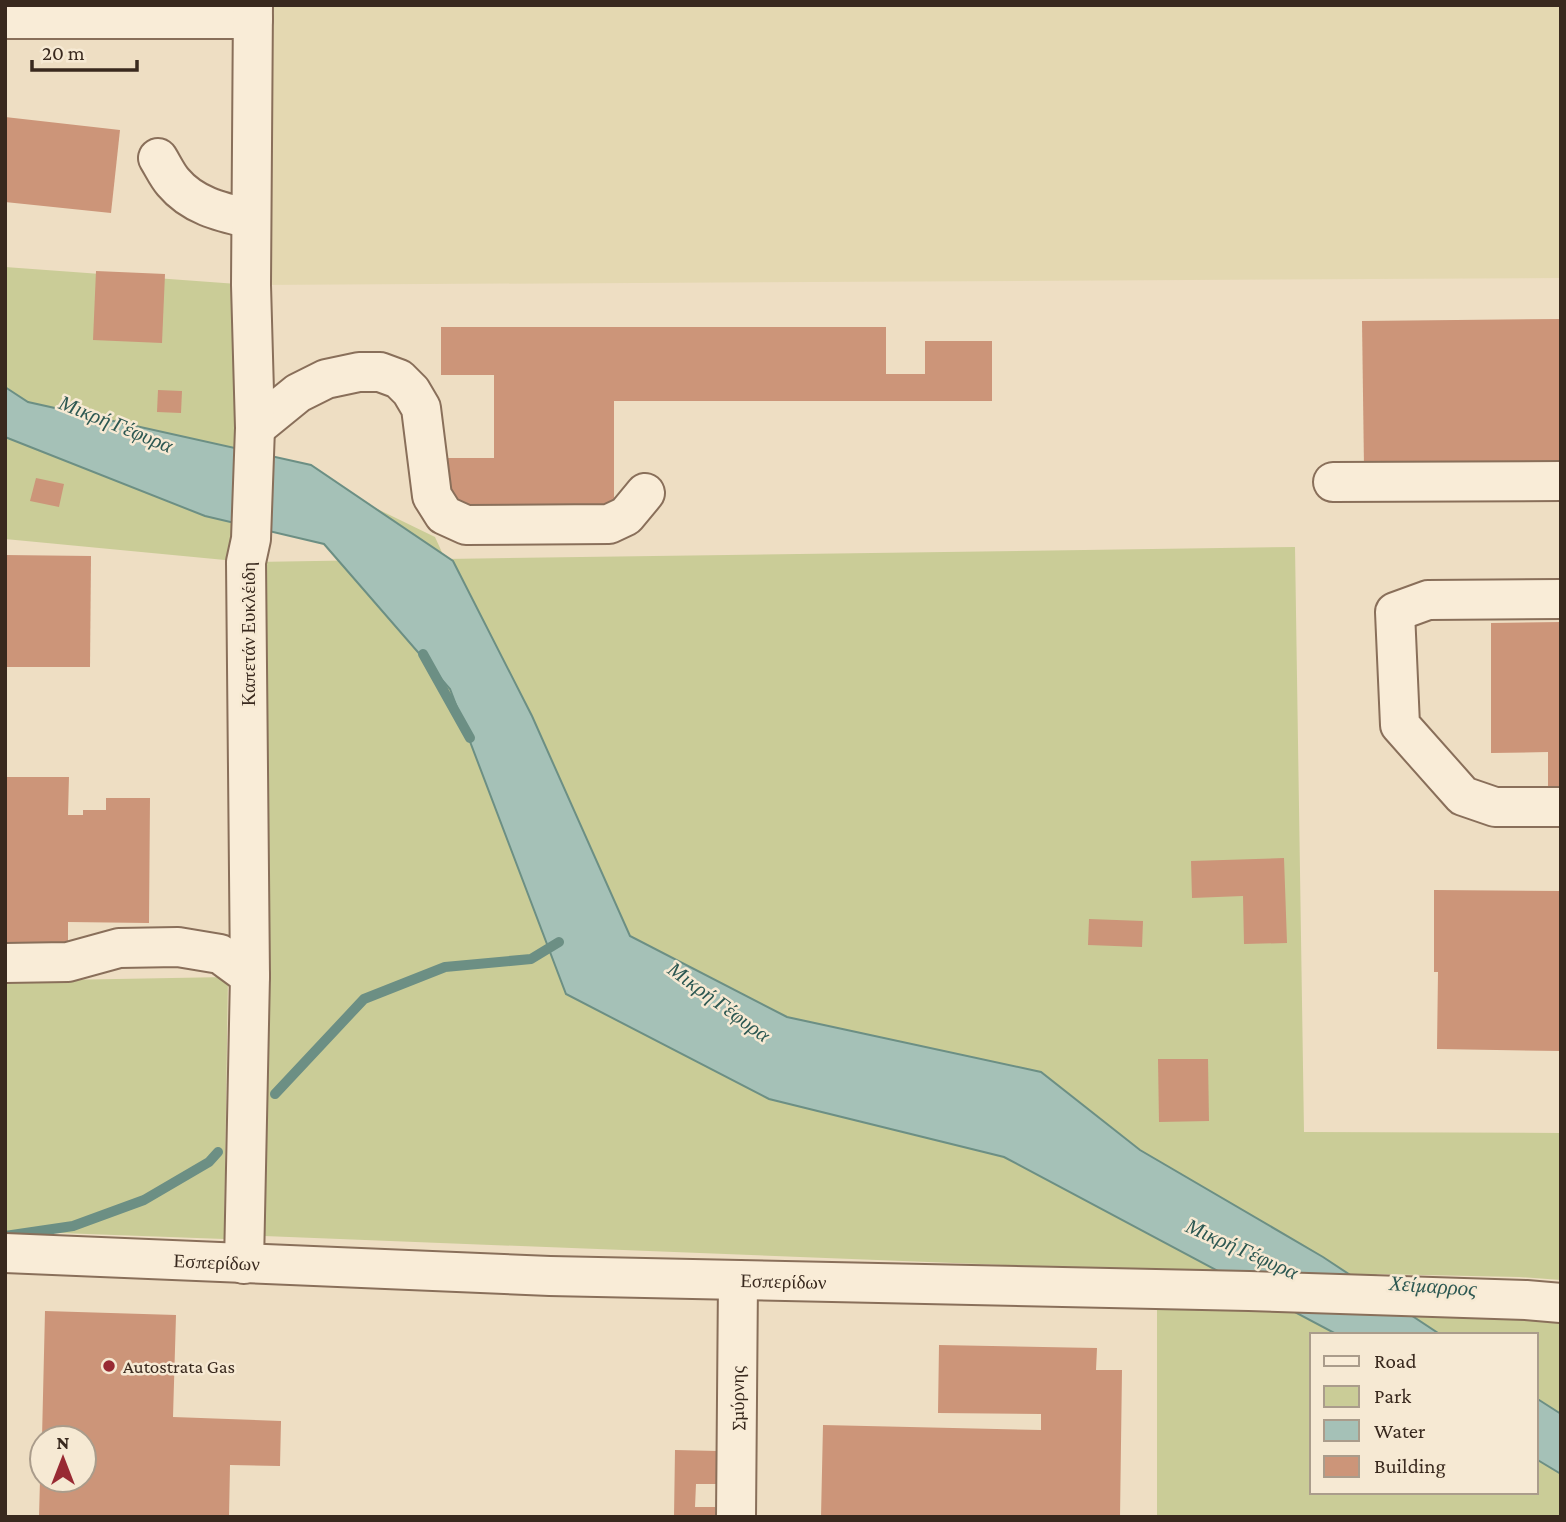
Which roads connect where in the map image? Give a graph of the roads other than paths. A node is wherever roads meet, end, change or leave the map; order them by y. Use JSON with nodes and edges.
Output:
{"nodes":[{"id":1,"x":139,"y":12,"type":"edge"},
{"id":2,"x":253,"y":12,"type":"edge"},
{"id":3,"x":5,"y":19,"type":"edge"},
{"id":4,"x":158,"y":158,"type":"dead end"},
{"id":5,"x":251,"y":219,"type":"junction"},
{"id":6,"x":255,"y":428,"type":"junction"},
{"id":7,"x":1561,"y":481,"type":"edge"},
{"id":8,"x":1334,"y":482,"type":"dead end"},
{"id":9,"x":645,"y":493,"type":"dead end"},
{"id":10,"x":1561,"y":599,"type":"edge"},
{"id":11,"x":1561,"y":807,"type":"edge"},
{"id":12,"x":5,"y":963,"type":"edge"},
{"id":13,"x":250,"y":976,"type":"junction"},
{"id":14,"x":5,"y":1253,"type":"edge"},
{"id":15,"x":244,"y":1264,"type":"junction"},
{"id":16,"x":738,"y":1280,"type":"junction"},
{"id":17,"x":1543,"y":1301,"type":"edge"},
{"id":18,"x":736,"y":1517,"type":"edge"}],
"edges":[{"from":1,"to":2,"type":"street"},
{"from":1,"to":3,"type":"street"},
{"from":2,"to":5,"type":"street","name":"Καπετάν Ευκλέιδη"},
{"from":4,"to":5,"type":"street"},
{"from":5,"to":6,"type":"street","name":"Καπετάν Ευκλέιδη"},
{"from":6,"to":9,"type":"street"},
{"from":6,"to":13,"type":"street","name":"Καπετάν Ευκλέιδη"},
{"from":7,"to":8,"type":"street"},
{"from":10,"to":11,"type":"street"},
{"from":12,"to":13,"type":"street"},
{"from":13,"to":15,"type":"street","name":"Καπετάν Ευκλέιδη"},
{"from":14,"to":15,"type":"street","name":"Εσπερίδων"},
{"from":15,"to":16,"type":"street","name":"Εσπερίδων"},
{"from":16,"to":17,"type":"street","name":"Εσπερίδων"},
{"from":16,"to":18,"type":"street","name":"Σμύρνης"}]}
